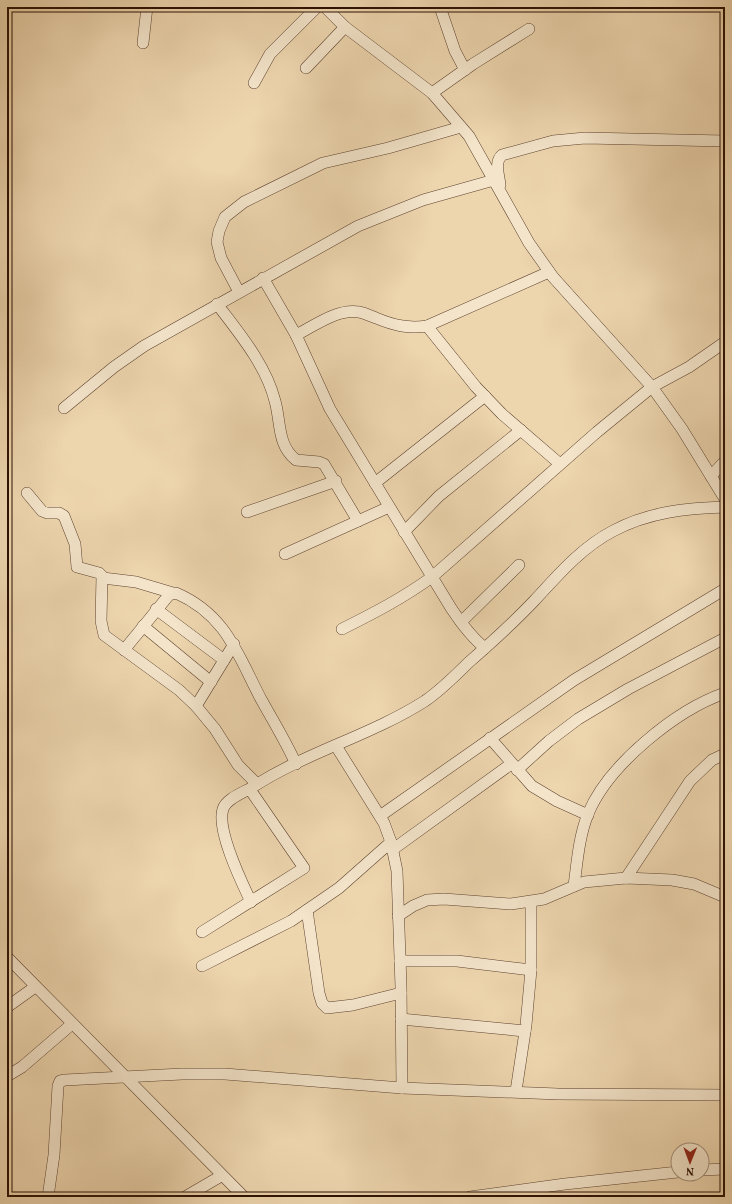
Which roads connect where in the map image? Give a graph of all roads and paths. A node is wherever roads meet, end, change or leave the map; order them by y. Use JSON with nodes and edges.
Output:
{"nodes":[{"id":1,"x":147,"y":7,"type":"edge"},
{"id":2,"x":317,"y":7,"type":"edge"},
{"id":3,"x":325,"y":7,"type":"edge"},
{"id":4,"x":340,"y":7,"type":"edge"},
{"id":5,"x":440,"y":7,"type":"edge"},
{"id":6,"x":336,"y":18,"type":"junction"},
{"id":7,"x":345,"y":27,"type":"junction"},
{"id":8,"x":529,"y":29,"type":"dead end"},
{"id":9,"x":143,"y":43,"type":"dead end"},
{"id":10,"x":306,"y":68,"type":"dead end"},
{"id":11,"x":465,"y":70,"type":"junction"},
{"id":12,"x":254,"y":83,"type":"dead end"},
{"id":13,"x":432,"y":93,"type":"junction"},
{"id":14,"x":461,"y":127,"type":"junction"},
{"id":15,"x":725,"y":141,"type":"edge"},
{"id":16,"x":494,"y":180,"type":"junction"},
{"id":17,"x":502,"y":194,"type":"junction"},
{"id":18,"x":549,"y":272,"type":"junction"},
{"id":19,"x":263,"y":278,"type":"junction"},
{"id":20,"x":239,"y":292,"type":"junction"},
{"id":21,"x":217,"y":304,"type":"junction"},
{"id":22,"x":427,"y":326,"type":"junction"},
{"id":23,"x":296,"y":335,"type":"junction"},
{"id":24,"x":725,"y":342,"type":"edge"},
{"id":25,"x":652,"y":387,"type":"junction"},
{"id":26,"x":485,"y":396,"type":"junction"},
{"id":27,"x":64,"y":408,"type":"dead end"},
{"id":28,"x":521,"y":430,"type":"junction"},
{"id":29,"x":725,"y":461,"type":"edge"},
{"id":30,"x":560,"y":464,"type":"junction"},
{"id":31,"x":710,"y":476,"type":"junction"},
{"id":32,"x":336,"y":480,"type":"junction"},
{"id":33,"x":375,"y":483,"type":"junction"},
{"id":34,"x":27,"y":493,"type":"dead end"},
{"id":35,"x":725,"y":498,"type":"edge"},
{"id":36,"x":389,"y":507,"type":"junction"},
{"id":37,"x":725,"y":507,"type":"edge"},
{"id":38,"x":247,"y":512,"type":"dead end"},
{"id":39,"x":358,"y":521,"type":"junction"},
{"id":40,"x":404,"y":532,"type":"junction"},
{"id":41,"x":285,"y":554,"type":"dead end"},
{"id":42,"x":519,"y":565,"type":"dead end"},
{"id":43,"x":432,"y":576,"type":"junction"},
{"id":44,"x":103,"y":578,"type":"junction"},
{"id":45,"x":725,"y":589,"type":"edge"},
{"id":46,"x":173,"y":593,"type":"junction"},
{"id":47,"x":156,"y":609,"type":"junction"},
{"id":48,"x":461,"y":622,"type":"junction"},
{"id":49,"x":143,"y":626,"type":"junction"},
{"id":50,"x":342,"y":629,"type":"dead end"},
{"id":51,"x":725,"y":638,"type":"edge"},
{"id":52,"x":234,"y":644,"type":"junction"},
{"id":53,"x":486,"y":648,"type":"junction"},
{"id":54,"x":124,"y":650,"type":"junction"},
{"id":55,"x":224,"y":660,"type":"junction"},
{"id":56,"x":211,"y":682,"type":"junction"},
{"id":57,"x":725,"y":693,"type":"edge"},
{"id":58,"x":196,"y":706,"type":"junction"},
{"id":59,"x":490,"y":738,"type":"junction"},
{"id":60,"x":336,"y":746,"type":"junction"},
{"id":61,"x":725,"y":754,"type":"edge"},
{"id":62,"x":296,"y":764,"type":"junction"},
{"id":63,"x":514,"y":767,"type":"junction"},
{"id":64,"x":254,"y":786,"type":"junction"},
{"id":65,"x":588,"y":815,"type":"junction"},
{"id":66,"x":380,"y":816,"type":"junction"},
{"id":67,"x":392,"y":846,"type":"junction"},
{"id":68,"x":626,"y":878,"type":"junction"},
{"id":69,"x":574,"y":886,"type":"junction"},
{"id":70,"x":725,"y":897,"type":"edge"},
{"id":71,"x":251,"y":902,"type":"junction"},
{"id":72,"x":531,"y":902,"type":"junction"},
{"id":73,"x":307,"y":910,"type":"junction"},
{"id":74,"x":398,"y":916,"type":"junction"},
{"id":75,"x":202,"y":932,"type":"dead end"},
{"id":76,"x":7,"y":957,"type":"edge"},
{"id":77,"x":400,"y":961,"type":"junction"},
{"id":78,"x":202,"y":966,"type":"dead end"},
{"id":79,"x":531,"y":970,"type":"junction"},
{"id":80,"x":35,"y":987,"type":"junction"},
{"id":81,"x":401,"y":993,"type":"junction"},
{"id":82,"x":7,"y":1007,"type":"edge"},
{"id":83,"x":401,"y":1019,"type":"junction"},
{"id":84,"x":72,"y":1024,"type":"junction"},
{"id":85,"x":525,"y":1032,"type":"junction"},
{"id":86,"x":7,"y":1076,"type":"edge"},
{"id":87,"x":123,"y":1076,"type":"junction"},
{"id":88,"x":402,"y":1088,"type":"junction"},
{"id":89,"x":516,"y":1091,"type":"junction"},
{"id":90,"x":725,"y":1095,"type":"edge"},
{"id":91,"x":725,"y":1169,"type":"edge"},
{"id":92,"x":710,"y":1170,"type":"edge"},
{"id":93,"x":670,"y":1173,"type":"edge"},
{"id":94,"x":221,"y":1176,"type":"junction"},
{"id":95,"x":48,"y":1197,"type":"edge"},
{"id":96,"x":185,"y":1197,"type":"edge"},
{"id":97,"x":244,"y":1197,"type":"edge"},
{"id":98,"x":470,"y":1197,"type":"edge"}],
"edges":[{"from":1,"to":9,"type":"street"},
{"from":2,"to":12,"type":"street"},
{"from":3,"to":6,"type":"street"},
{"from":4,"to":6,"type":"street"},
{"from":5,"to":11,"type":"street"},
{"from":6,"to":7,"type":"street"},
{"from":7,"to":10,"type":"street"},
{"from":7,"to":13,"type":"street"},
{"from":8,"to":11,"type":"street"},
{"from":11,"to":13,"type":"street"},
{"from":13,"to":14,"type":"street"},
{"from":14,"to":16,"type":"street"},
{"from":14,"to":20,"type":"street"},
{"from":15,"to":17,"type":"street"},
{"from":16,"to":17,"type":"street"},
{"from":16,"to":19,"type":"street"},
{"from":17,"to":18,"type":"street"},
{"from":18,"to":22,"type":"street"},
{"from":18,"to":25,"type":"street"},
{"from":19,"to":20,"type":"street"},
{"from":19,"to":23,"type":"street"},
{"from":20,"to":21,"type":"street"},
{"from":21,"to":27,"type":"street"},
{"from":21,"to":32,"type":"street"},
{"from":22,"to":23,"type":"street"},
{"from":22,"to":26,"type":"street"},
{"from":23,"to":33,"type":"street"},
{"from":24,"to":25,"type":"street"},
{"from":25,"to":30,"type":"street"},
{"from":25,"to":31,"type":"street"},
{"from":26,"to":28,"type":"street"},
{"from":26,"to":33,"type":"street"},
{"from":28,"to":30,"type":"street"},
{"from":28,"to":40,"type":"street"},
{"from":29,"to":31,"type":"street"},
{"from":30,"to":43,"type":"street"},
{"from":31,"to":35,"type":"street"},
{"from":32,"to":38,"type":"street"},
{"from":32,"to":39,"type":"street"},
{"from":33,"to":36,"type":"street"},
{"from":34,"to":44,"type":"street"},
{"from":36,"to":39,"type":"street"},
{"from":36,"to":40,"type":"street"},
{"from":37,"to":53,"type":"street"},
{"from":39,"to":41,"type":"street"},
{"from":40,"to":43,"type":"street"},
{"from":42,"to":48,"type":"street"},
{"from":43,"to":48,"type":"street"},
{"from":43,"to":50,"type":"street"},
{"from":44,"to":46,"type":"street"},
{"from":44,"to":54,"type":"street"},
{"from":45,"to":59,"type":"street"},
{"from":46,"to":47,"type":"street"},
{"from":46,"to":52,"type":"street"},
{"from":47,"to":49,"type":"street"},
{"from":47,"to":55,"type":"street"},
{"from":48,"to":53,"type":"street"},
{"from":49,"to":54,"type":"street"},
{"from":49,"to":56,"type":"street"},
{"from":51,"to":63,"type":"street"},
{"from":52,"to":55,"type":"street"},
{"from":52,"to":62,"type":"street"},
{"from":53,"to":60,"type":"street"},
{"from":54,"to":58,"type":"street"},
{"from":55,"to":56,"type":"street"},
{"from":56,"to":58,"type":"street"},
{"from":57,"to":65,"type":"street"},
{"from":58,"to":64,"type":"street"},
{"from":59,"to":63,"type":"street"},
{"from":59,"to":66,"type":"street"},
{"from":60,"to":62,"type":"street"},
{"from":60,"to":66,"type":"street"},
{"from":61,"to":68,"type":"street"},
{"from":62,"to":64,"type":"street"},
{"from":63,"to":65,"type":"street"},
{"from":63,"to":67,"type":"street"},
{"from":64,"to":71,"type":"street"},
{"from":64,"to":71,"type":"street"},
{"from":65,"to":69,"type":"street"},
{"from":66,"to":67,"type":"street"},
{"from":67,"to":73,"type":"street"},
{"from":67,"to":74,"type":"street"},
{"from":68,"to":69,"type":"street"},
{"from":68,"to":70,"type":"street"},
{"from":69,"to":72,"type":"street"},
{"from":71,"to":75,"type":"street"},
{"from":72,"to":74,"type":"street"},
{"from":72,"to":79,"type":"street"},
{"from":73,"to":78,"type":"street"},
{"from":73,"to":81,"type":"street"},
{"from":74,"to":77,"type":"street"},
{"from":76,"to":80,"type":"street"},
{"from":77,"to":79,"type":"street"},
{"from":77,"to":81,"type":"street"},
{"from":79,"to":85,"type":"street"},
{"from":80,"to":82,"type":"street"},
{"from":80,"to":84,"type":"street"},
{"from":81,"to":83,"type":"street"},
{"from":83,"to":85,"type":"street"},
{"from":83,"to":88,"type":"street"},
{"from":84,"to":86,"type":"street"},
{"from":84,"to":87,"type":"street"},
{"from":85,"to":89,"type":"street"},
{"from":87,"to":88,"type":"street"},
{"from":87,"to":94,"type":"street"},
{"from":87,"to":95,"type":"street"},
{"from":88,"to":89,"type":"street"},
{"from":89,"to":90,"type":"street"},
{"from":91,"to":92,"type":"street"},
{"from":93,"to":98,"type":"street"},
{"from":94,"to":96,"type":"street"},
{"from":94,"to":97,"type":"street"}]}
